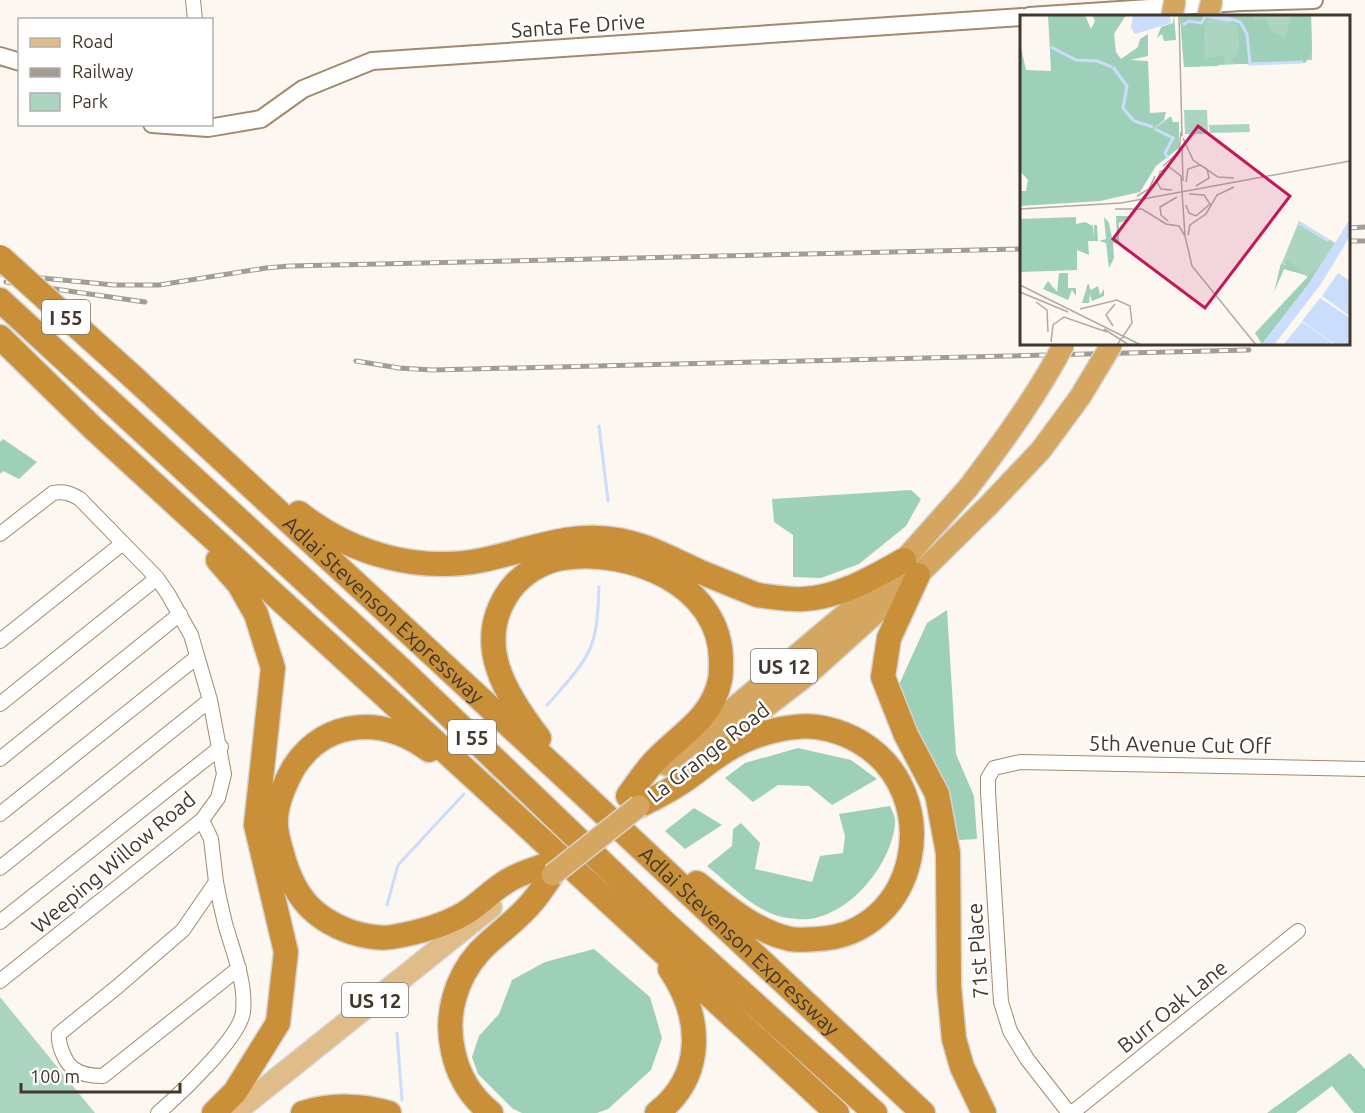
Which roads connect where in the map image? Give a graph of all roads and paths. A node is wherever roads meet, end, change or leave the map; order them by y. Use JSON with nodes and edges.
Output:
{"nodes":[{"id":1,"x":194,"y":0,"type":"edge"},
{"id":2,"x":1175,"y":0,"type":"edge"},
{"id":3,"x":1212,"y":0,"type":"edge"},
{"id":4,"x":1314,"y":0,"type":"edge"},
{"id":5,"x":1044,"y":15,"type":"edge"},
{"id":6,"x":1172,"y":15,"type":"edge"},
{"id":7,"x":1208,"y":15,"type":"edge"},
{"id":8,"x":1020,"y":17,"type":"edge"},
{"id":9,"x":195,"y":18,"type":"edge"},
{"id":10,"x":0,"y":56,"type":"edge"},
{"id":11,"x":18,"y":61,"type":"edge"},
{"id":12,"x":189,"y":126,"type":"edge"},
{"id":13,"x":207,"y":127,"type":"edge"},
{"id":14,"x":0,"y":256,"type":"edge"},
{"id":15,"x":0,"y":300,"type":"edge"},
{"id":16,"x":0,"y":337,"type":"edge"},
{"id":17,"x":1063,"y":345,"type":"edge"},
{"id":18,"x":1111,"y":345,"type":"edge"},
{"id":19,"x":156,"y":397,"type":"junction"},
{"id":20,"x":93,"y":428,"type":"junction"},
{"id":21,"x":0,"y":534,"type":"edge"},
{"id":22,"x":123,"y":543,"type":"junction"},
{"id":23,"x":911,"y":567,"type":"junction"},
{"id":24,"x":157,"y":578,"type":"junction"},
{"id":25,"x":180,"y":614,"type":"junction"},
{"id":26,"x":0,"y":641,"type":"edge"},
{"id":27,"x":197,"y":657,"type":"junction"},
{"id":28,"x":210,"y":700,"type":"junction"},
{"id":29,"x":0,"y":704,"type":"edge"},
{"id":30,"x":220,"y":747,"type":"junction"},
{"id":31,"x":0,"y":759,"type":"edge"},
{"id":32,"x":994,"y":768,"type":"joint"},
{"id":33,"x":1365,"y":769,"type":"edge"},
{"id":34,"x":666,"y":774,"type":"junction"},
{"id":35,"x":579,"y":790,"type":"junction"},
{"id":36,"x":633,"y":801,"type":"junction"},
{"id":37,"x":0,"y":814,"type":"edge"},
{"id":38,"x":518,"y":817,"type":"junction"},
{"id":39,"x":202,"y":820,"type":"junction"},
{"id":40,"x":637,"y":846,"type":"junction"},
{"id":41,"x":0,"y":868,"type":"edge"},
{"id":42,"x":547,"y":870,"type":"junction"},
{"id":43,"x":216,"y":882,"type":"junction"},
{"id":44,"x":521,"y":891,"type":"junction"},
{"id":45,"x":623,"y":916,"type":"junction"},
{"id":46,"x":0,"y":922,"type":"edge"},
{"id":47,"x":1298,"y":931,"type":"dead end"},
{"id":48,"x":239,"y":968,"type":"junction"},
{"id":49,"x":0,"y":981,"type":"edge"},
{"id":50,"x":158,"y":1113,"type":"edge"},
{"id":51,"x":214,"y":1113,"type":"edge"},
{"id":52,"x":234,"y":1113,"type":"edge"},
{"id":53,"x":256,"y":1113,"type":"edge"},
{"id":54,"x":303,"y":1113,"type":"edge"},
{"id":55,"x":389,"y":1113,"type":"edge"},
{"id":56,"x":491,"y":1113,"type":"edge"},
{"id":57,"x":657,"y":1113,"type":"edge"},
{"id":58,"x":837,"y":1113,"type":"edge"},
{"id":59,"x":875,"y":1113,"type":"edge"},
{"id":60,"x":923,"y":1113,"type":"edge"},
{"id":61,"x":984,"y":1113,"type":"edge"},
{"id":62,"x":1071,"y":1113,"type":"edge"}],
"edges":[{"from":1,"to":9,"type":"street"},
{"from":2,"to":6,"type":"highway","bridge":true},
{"from":3,"to":7,"type":"highway","bridge":true},
{"from":4,"to":5,"type":"street"},
{"from":8,"to":13,"type":"street","name":"Santa Fe Drive"},
{"from":10,"to":11,"type":"street"},
{"from":12,"to":13,"type":"street","name":"Santa Fe Drive"},
{"from":14,"to":19,"type":"highway","name":"Adlai Stevenson Expressway","number":"I 55","bridge":true},
{"from":15,"to":59,"type":"highway","name":"Adlai Stevenson Expressway","number":"I 55"},
{"from":16,"to":20,"type":"highway"},
{"from":17,"to":23,"type":"highway","name":"La Grange Road","number":"US 12","bridge":true},
{"from":18,"to":23,"type":"highway","name":"La Grange Road","number":"US 12","bridge":true},
{"from":19,"to":23,"type":"highway"},
{"from":19,"to":35,"type":"highway","name":"Adlai Stevenson Expressway","number":"I 55"},
{"from":20,"to":38,"type":"highway"},
{"from":20,"to":51,"type":"highway"},
{"from":21,"to":22,"type":"street","name":"Weeping Willow Road"},
{"from":22,"to":24,"type":"street","name":"Weeping Willow Road"},
{"from":22,"to":26,"type":"street"},
{"from":23,"to":34,"type":"highway","name":"La Grange Road","number":"US 12"},
{"from":23,"to":61,"type":"highway"},
{"from":24,"to":25,"type":"street","name":"Weeping Willow Road"},
{"from":24,"to":29,"type":"street"},
{"from":25,"to":27,"type":"street","name":"Weeping Willow Road"},
{"from":25,"to":31,"type":"street"},
{"from":27,"to":28,"type":"street","name":"Weeping Willow Road"},
{"from":27,"to":37,"type":"street"},
{"from":28,"to":30,"type":"street","name":"Weeping Willow Road"},
{"from":28,"to":41,"type":"street"},
{"from":30,"to":39,"type":"street","name":"Weeping Willow Road"},
{"from":30,"to":46,"type":"street"},
{"from":32,"to":33,"type":"street","name":"5th Avenue Cut Off"},
{"from":32,"to":62,"type":"street","name":"71st Place"},
{"from":34,"to":35,"type":"highway"},
{"from":34,"to":36,"type":"highway"},
{"from":34,"to":36,"type":"highway"},
{"from":34,"to":40,"type":"highway"},
{"from":35,"to":40,"type":"highway","name":"Adlai Stevenson Expressway","number":"I 55"},
{"from":36,"to":42,"type":"highway","name":"La Grange Road"},
{"from":38,"to":44,"type":"highway"},
{"from":38,"to":45,"type":"highway"},
{"from":39,"to":43,"type":"street"},
{"from":39,"to":49,"type":"street","name":"Weeping Willow Road"},
{"from":40,"to":60,"type":"highway","name":"Adlai Stevenson Expressway","number":"I 55"},
{"from":42,"to":44,"type":"highway"},
{"from":42,"to":44,"type":"highway"},
{"from":43,"to":48,"type":"street"},
{"from":43,"to":48,"type":"street"},
{"from":44,"to":52,"type":"main road","number":"US 12"},
{"from":44,"to":53,"type":"main road","number":"US 12"},
{"from":44,"to":56,"type":"highway"},
{"from":45,"to":57,"type":"highway"},
{"from":45,"to":58,"type":"highway"},
{"from":47,"to":62,"type":"street","name":"Burr Oak Lane"},
{"from":48,"to":50,"type":"street"},
{"from":54,"to":55,"type":"highway"}]}
